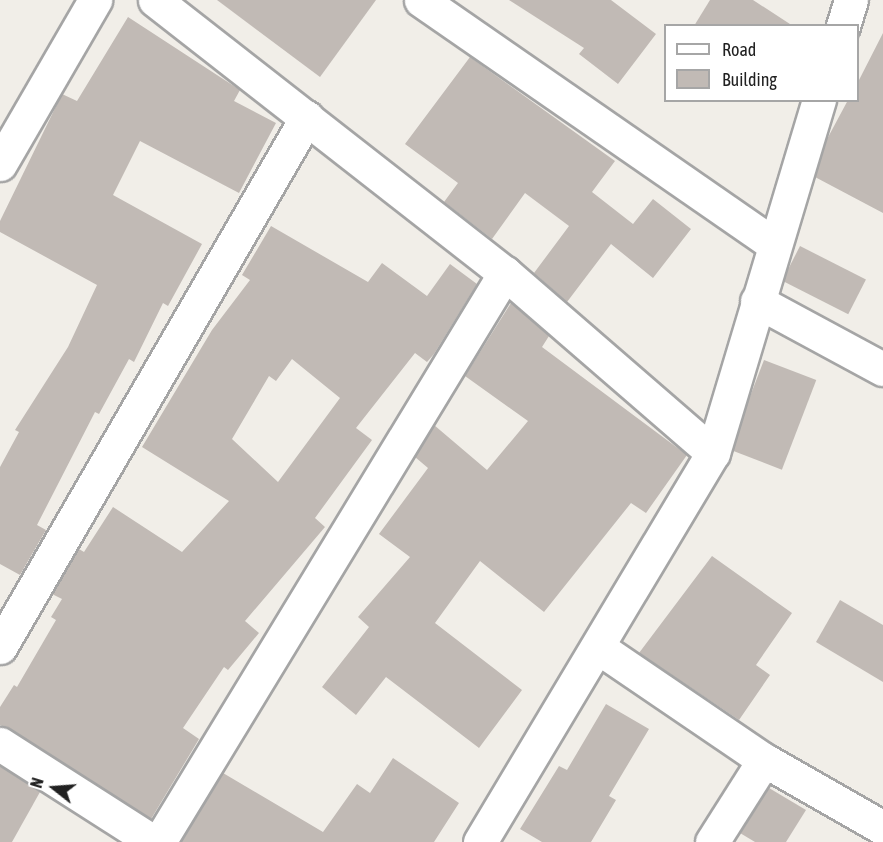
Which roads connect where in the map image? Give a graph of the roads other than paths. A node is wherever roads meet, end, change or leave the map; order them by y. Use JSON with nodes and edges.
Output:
{"nodes":[{"id":1,"x":95,"y":0,"type":"edge"},
{"id":2,"x":155,"y":0,"type":"edge"},
{"id":3,"x":421,"y":0,"type":"edge"},
{"id":4,"x":851,"y":0,"type":"edge"},
{"id":5,"x":844,"y":24,"type":"edge"},
{"id":6,"x":818,"y":102,"type":"edge"},
{"id":7,"x":307,"y":117,"type":"junction"},
{"id":8,"x":0,"y":164,"type":"edge"},
{"id":9,"x":772,"y":243,"type":"junction"},
{"id":10,"x":505,"y":273,"type":"junction"},
{"id":11,"x":757,"y":301,"type":"junction"},
{"id":12,"x":883,"y":369,"type":"edge"},
{"id":13,"x":713,"y":453,"type":"junction"},
{"id":14,"x":0,"y":647,"type":"edge"},
{"id":15,"x":598,"y":648,"type":"junction"},
{"id":16,"x":0,"y":744,"type":"edge"},
{"id":17,"x":764,"y":760,"type":"junction"},
{"id":18,"x":883,"y":828,"type":"edge"},
{"id":19,"x":112,"y":831,"type":"edge"},
{"id":20,"x":153,"y":842,"type":"edge"},
{"id":21,"x":159,"y":842,"type":"edge"},
{"id":22,"x":480,"y":842,"type":"edge"},
{"id":23,"x":712,"y":842,"type":"edge"}],
"edges":[{"from":1,"to":8,"type":"street"},
{"from":2,"to":7,"type":"street"},
{"from":3,"to":9,"type":"street"},
{"from":4,"to":5,"type":"street"},
{"from":6,"to":9,"type":"street"},
{"from":7,"to":10,"type":"street"},
{"from":7,"to":14,"type":"street"},
{"from":9,"to":11,"type":"street"},
{"from":10,"to":13,"type":"street"},
{"from":10,"to":21,"type":"street"},
{"from":11,"to":12,"type":"street"},
{"from":11,"to":13,"type":"street"},
{"from":13,"to":15,"type":"street"},
{"from":15,"to":17,"type":"street"},
{"from":15,"to":22,"type":"street"},
{"from":16,"to":19,"type":"street"},
{"from":17,"to":18,"type":"street"},
{"from":17,"to":23,"type":"street"},
{"from":19,"to":20,"type":"street"}]}
